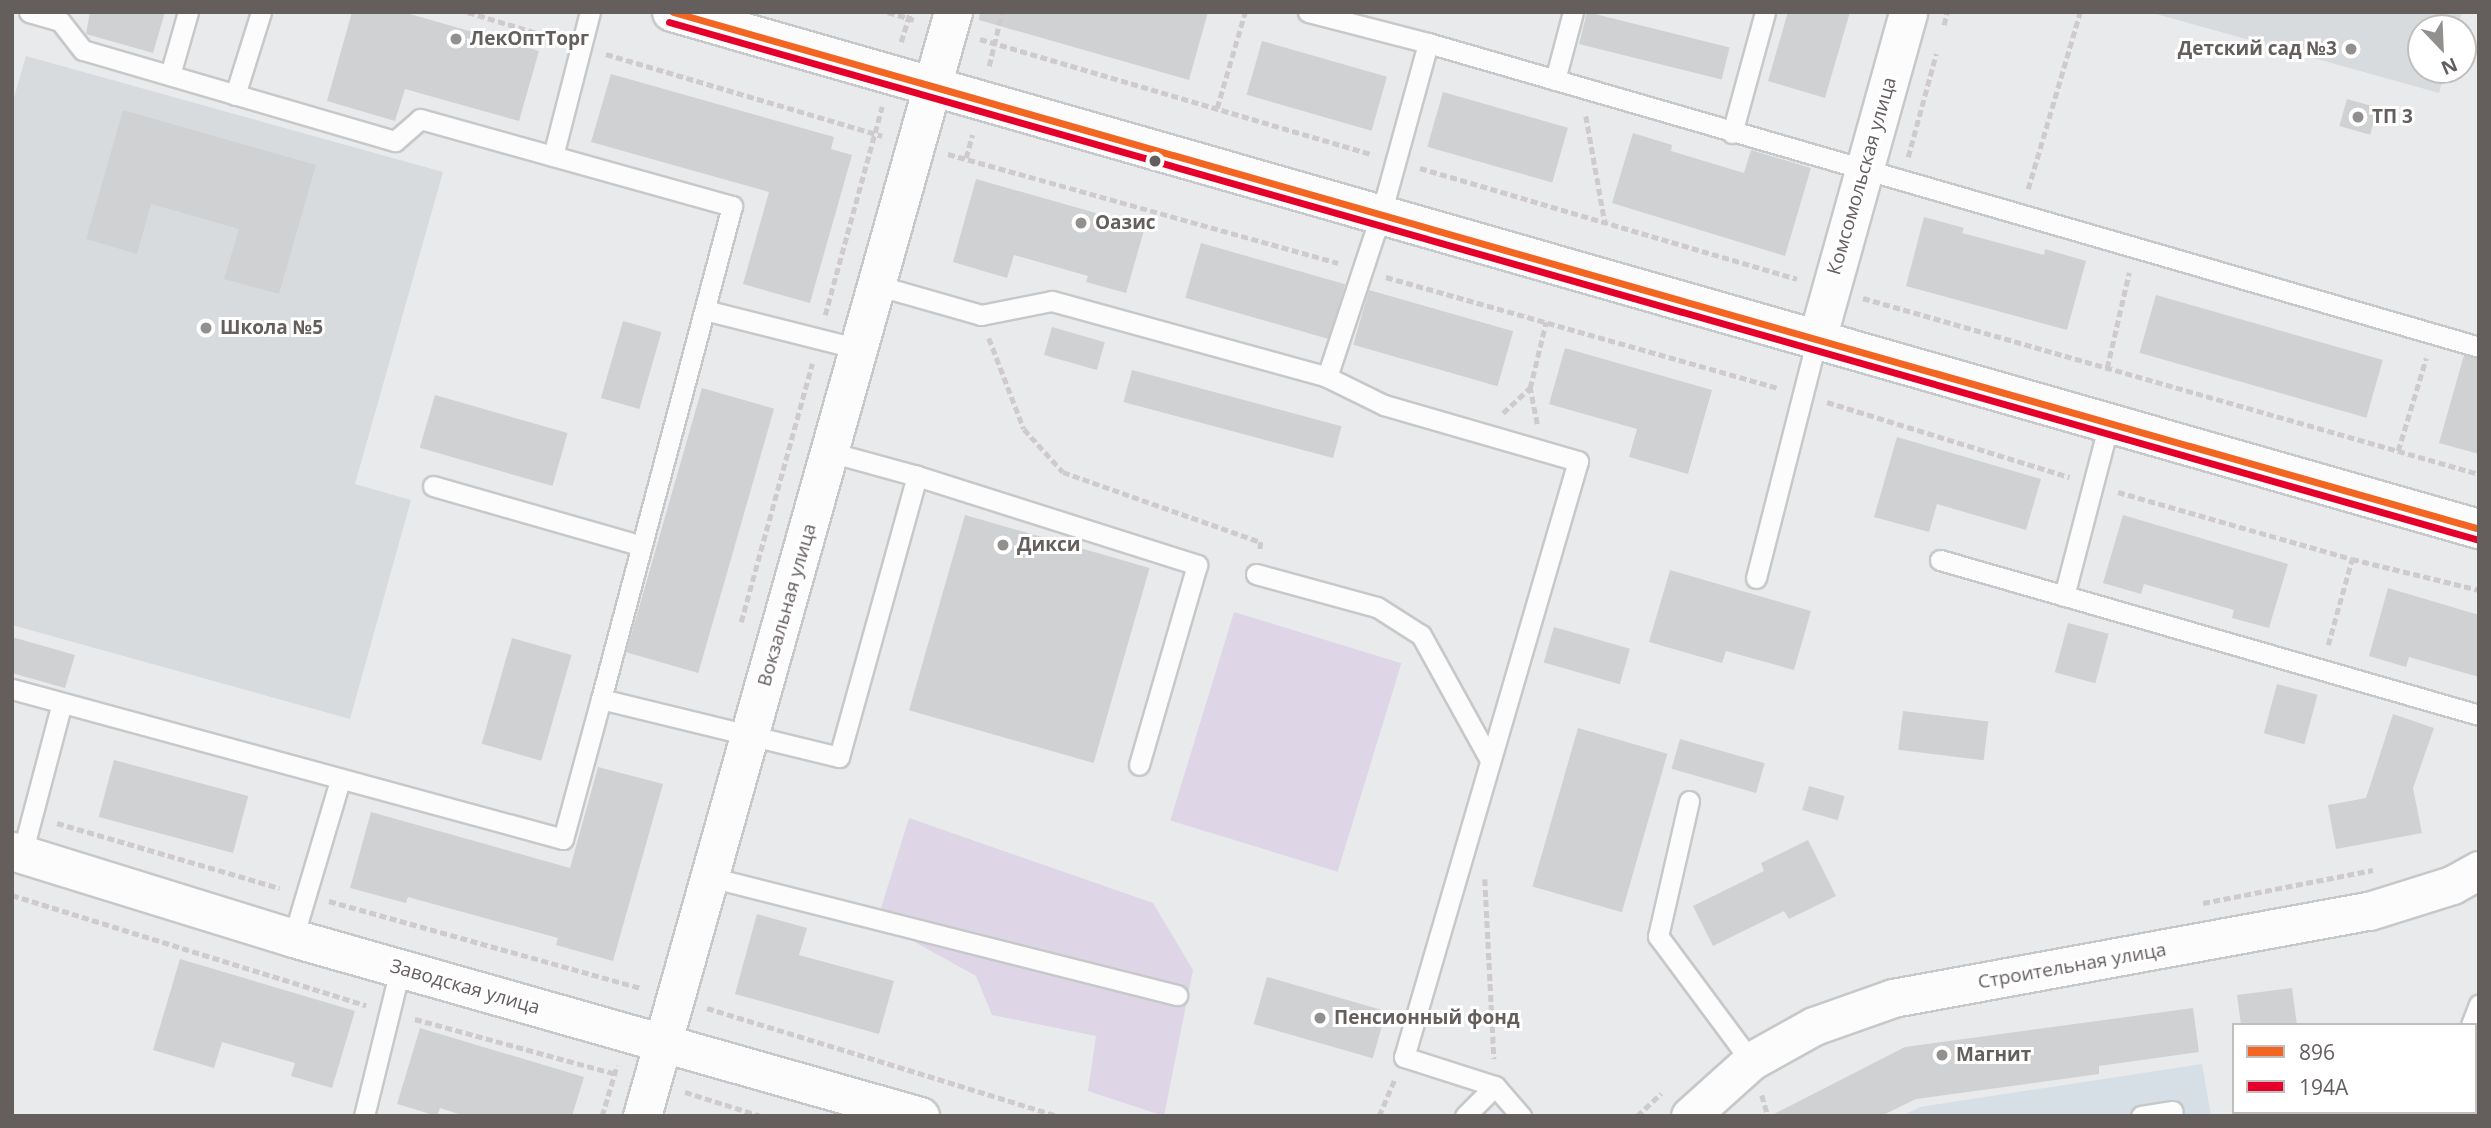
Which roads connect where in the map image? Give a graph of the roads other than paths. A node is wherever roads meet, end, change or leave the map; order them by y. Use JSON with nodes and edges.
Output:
{"nodes":[{"id":1,"x":29,"y":12,"type":"edge"},
{"id":2,"x":188,"y":12,"type":"edge"},
{"id":3,"x":261,"y":12,"type":"edge"},
{"id":4,"x":590,"y":12,"type":"edge"},
{"id":5,"x":1308,"y":12,"type":"edge"},
{"id":6,"x":1573,"y":12,"type":"edge"},
{"id":7,"x":1765,"y":12,"type":"edge"},
{"id":8,"x":1908,"y":12,"type":"edge"},
{"id":9,"x":677,"y":13,"type":"edge"},
{"id":10,"x":951,"y":21,"type":"edge"},
{"id":11,"x":1428,"y":43,"type":"junction"},
{"id":12,"x":170,"y":75,"type":"junction"},
{"id":13,"x":1555,"y":80,"type":"junction"},
{"id":14,"x":933,"y":86,"type":"junction"},
{"id":15,"x":235,"y":95,"type":"junction"},
{"id":16,"x":1732,"y":133,"type":"junction"},
{"id":17,"x":553,"y":156,"type":"junction"},
{"id":18,"x":1864,"y":171,"type":"junction"},
{"id":19,"x":1381,"y":215,"type":"junction"},
{"id":20,"x":876,"y":285,"type":"junction"},
{"id":21,"x":705,"y":310,"type":"junction"},
{"id":22,"x":1817,"y":339,"type":"junction"},
{"id":23,"x":2479,"y":347,"type":"edge"},
{"id":24,"x":859,"y":349,"type":"junction"},
{"id":25,"x":1327,"y":377,"type":"junction"},
{"id":26,"x":2109,"y":423,"type":"junction"},
{"id":27,"x":830,"y":452,"type":"junction"},
{"id":28,"x":917,"y":476,"type":"junction"},
{"id":29,"x":433,"y":486,"type":"dead end"},
{"id":30,"x":2479,"y":529,"type":"edge"},
{"id":31,"x":642,"y":546,"type":"junction"},
{"id":32,"x":1940,"y":560,"type":"dead end"},
{"id":33,"x":1256,"y":574,"type":"road end"},
{"id":34,"x":1756,"y":578,"type":"dead end"},
{"id":35,"x":2064,"y":596,"type":"junction"},
{"id":36,"x":12,"y":689,"type":"edge"},
{"id":37,"x":601,"y":699,"type":"junction"},
{"id":38,"x":61,"y":703,"type":"junction"},
{"id":39,"x":2479,"y":715,"type":"edge"},
{"id":40,"x":751,"y":733,"type":"junction"},
{"id":41,"x":1489,"y":758,"type":"junction"},
{"id":42,"x":1139,"y":765,"type":"dead end"},
{"id":43,"x":340,"y":780,"type":"junction"},
{"id":44,"x":1689,"y":801,"type":"dead end"},
{"id":45,"x":17,"y":853,"type":"edge"},
{"id":46,"x":2479,"y":870,"type":"edge"},
{"id":47,"x":710,"y":877,"type":"junction"},
{"id":48,"x":293,"y":938,"type":"junction"},
{"id":49,"x":400,"y":969,"type":"junction"},
{"id":50,"x":1177,"y":995,"type":"dead end"},
{"id":51,"x":2479,"y":1004,"type":"edge"},
{"id":52,"x":2472,"y":1023,"type":"edge"},
{"id":53,"x":663,"y":1043,"type":"junction"},
{"id":54,"x":1751,"y":1061,"type":"junction"},
{"id":55,"x":1495,"y":1086,"type":"junction"},
{"id":56,"x":2173,"y":1111,"type":"dead end"},
{"id":57,"x":364,"y":1116,"type":"edge"},
{"id":58,"x":642,"y":1116,"type":"edge"},
{"id":59,"x":920,"y":1116,"type":"edge"},
{"id":60,"x":1465,"y":1116,"type":"edge"},
{"id":61,"x":1521,"y":1116,"type":"edge"},
{"id":62,"x":1690,"y":1116,"type":"edge"},
{"id":63,"x":2141,"y":1116,"type":"edge"}],
"edges":[{"from":1,"to":12,"type":"lane"},
{"from":2,"to":12,"type":"lane"},
{"from":3,"to":15,"type":"lane"},
{"from":4,"to":17,"type":"lane"},
{"from":5,"to":11,"type":"lane"},
{"from":6,"to":13,"type":"lane"},
{"from":7,"to":16,"type":"lane"},
{"from":8,"to":18,"type":"street","name":"Комсомольская улица"},
{"from":9,"to":14,"type":"street"},
{"from":10,"to":14,"type":"street","name":"Вокзальная улица"},
{"from":11,"to":13,"type":"lane"},
{"from":11,"to":19,"type":"lane"},
{"from":12,"to":15,"type":"lane"},
{"from":13,"to":16,"type":"lane"},
{"from":14,"to":19,"type":"street"},
{"from":14,"to":20,"type":"street","name":"Вокзальная улица"},
{"from":15,"to":17,"type":"lane"},
{"from":16,"to":18,"type":"lane"},
{"from":17,"to":21,"type":"lane"},
{"from":18,"to":22,"type":"street","name":"Комсомольская улица"},
{"from":18,"to":23,"type":"lane"},
{"from":19,"to":22,"type":"street"},
{"from":19,"to":25,"type":"lane"},
{"from":20,"to":24,"type":"street","name":"Вокзальная улица"},
{"from":20,"to":25,"type":"lane"},
{"from":21,"to":24,"type":"lane"},
{"from":21,"to":31,"type":"lane"},
{"from":22,"to":26,"type":"street"},
{"from":22,"to":34,"type":"lane"},
{"from":24,"to":27,"type":"street","name":"Вокзальная улица"},
{"from":25,"to":41,"type":"lane"},
{"from":26,"to":30,"type":"street"},
{"from":26,"to":35,"type":"lane"},
{"from":27,"to":28,"type":"lane"},
{"from":27,"to":40,"type":"street","name":"Вокзальная улица"},
{"from":28,"to":40,"type":"lane"},
{"from":28,"to":42,"type":"lane"},
{"from":29,"to":31,"type":"lane"},
{"from":31,"to":37,"type":"lane"},
{"from":32,"to":35,"type":"lane"},
{"from":33,"to":41,"type":"lane"},
{"from":35,"to":39,"type":"lane"},
{"from":36,"to":38,"type":"lane"},
{"from":37,"to":40,"type":"lane"},
{"from":37,"to":43,"type":"lane"},
{"from":38,"to":43,"type":"lane"},
{"from":38,"to":45,"type":"lane"},
{"from":40,"to":47,"type":"street","name":"Вокзальная улица"},
{"from":41,"to":55,"type":"lane"},
{"from":43,"to":48,"type":"lane"},
{"from":44,"to":54,"type":"lane"},
{"from":45,"to":48,"type":"street","name":"Заводская улица"},
{"from":46,"to":54,"type":"street","name":"Строительная улица"},
{"from":47,"to":50,"type":"lane"},
{"from":47,"to":53,"type":"street","name":"Вокзальная улица"},
{"from":48,"to":49,"type":"street","name":"Заводская улица"},
{"from":49,"to":53,"type":"street","name":"Заводская улица"},
{"from":49,"to":57,"type":"lane"},
{"from":51,"to":52,"type":"lane"},
{"from":53,"to":58,"type":"street","name":"Вокзальная улица"},
{"from":53,"to":59,"type":"street","name":"Заводская улица"},
{"from":54,"to":62,"type":"street","name":"Строительная улица"},
{"from":55,"to":60,"type":"lane"},
{"from":55,"to":61,"type":"lane"},
{"from":56,"to":63,"type":"lane"}]}
